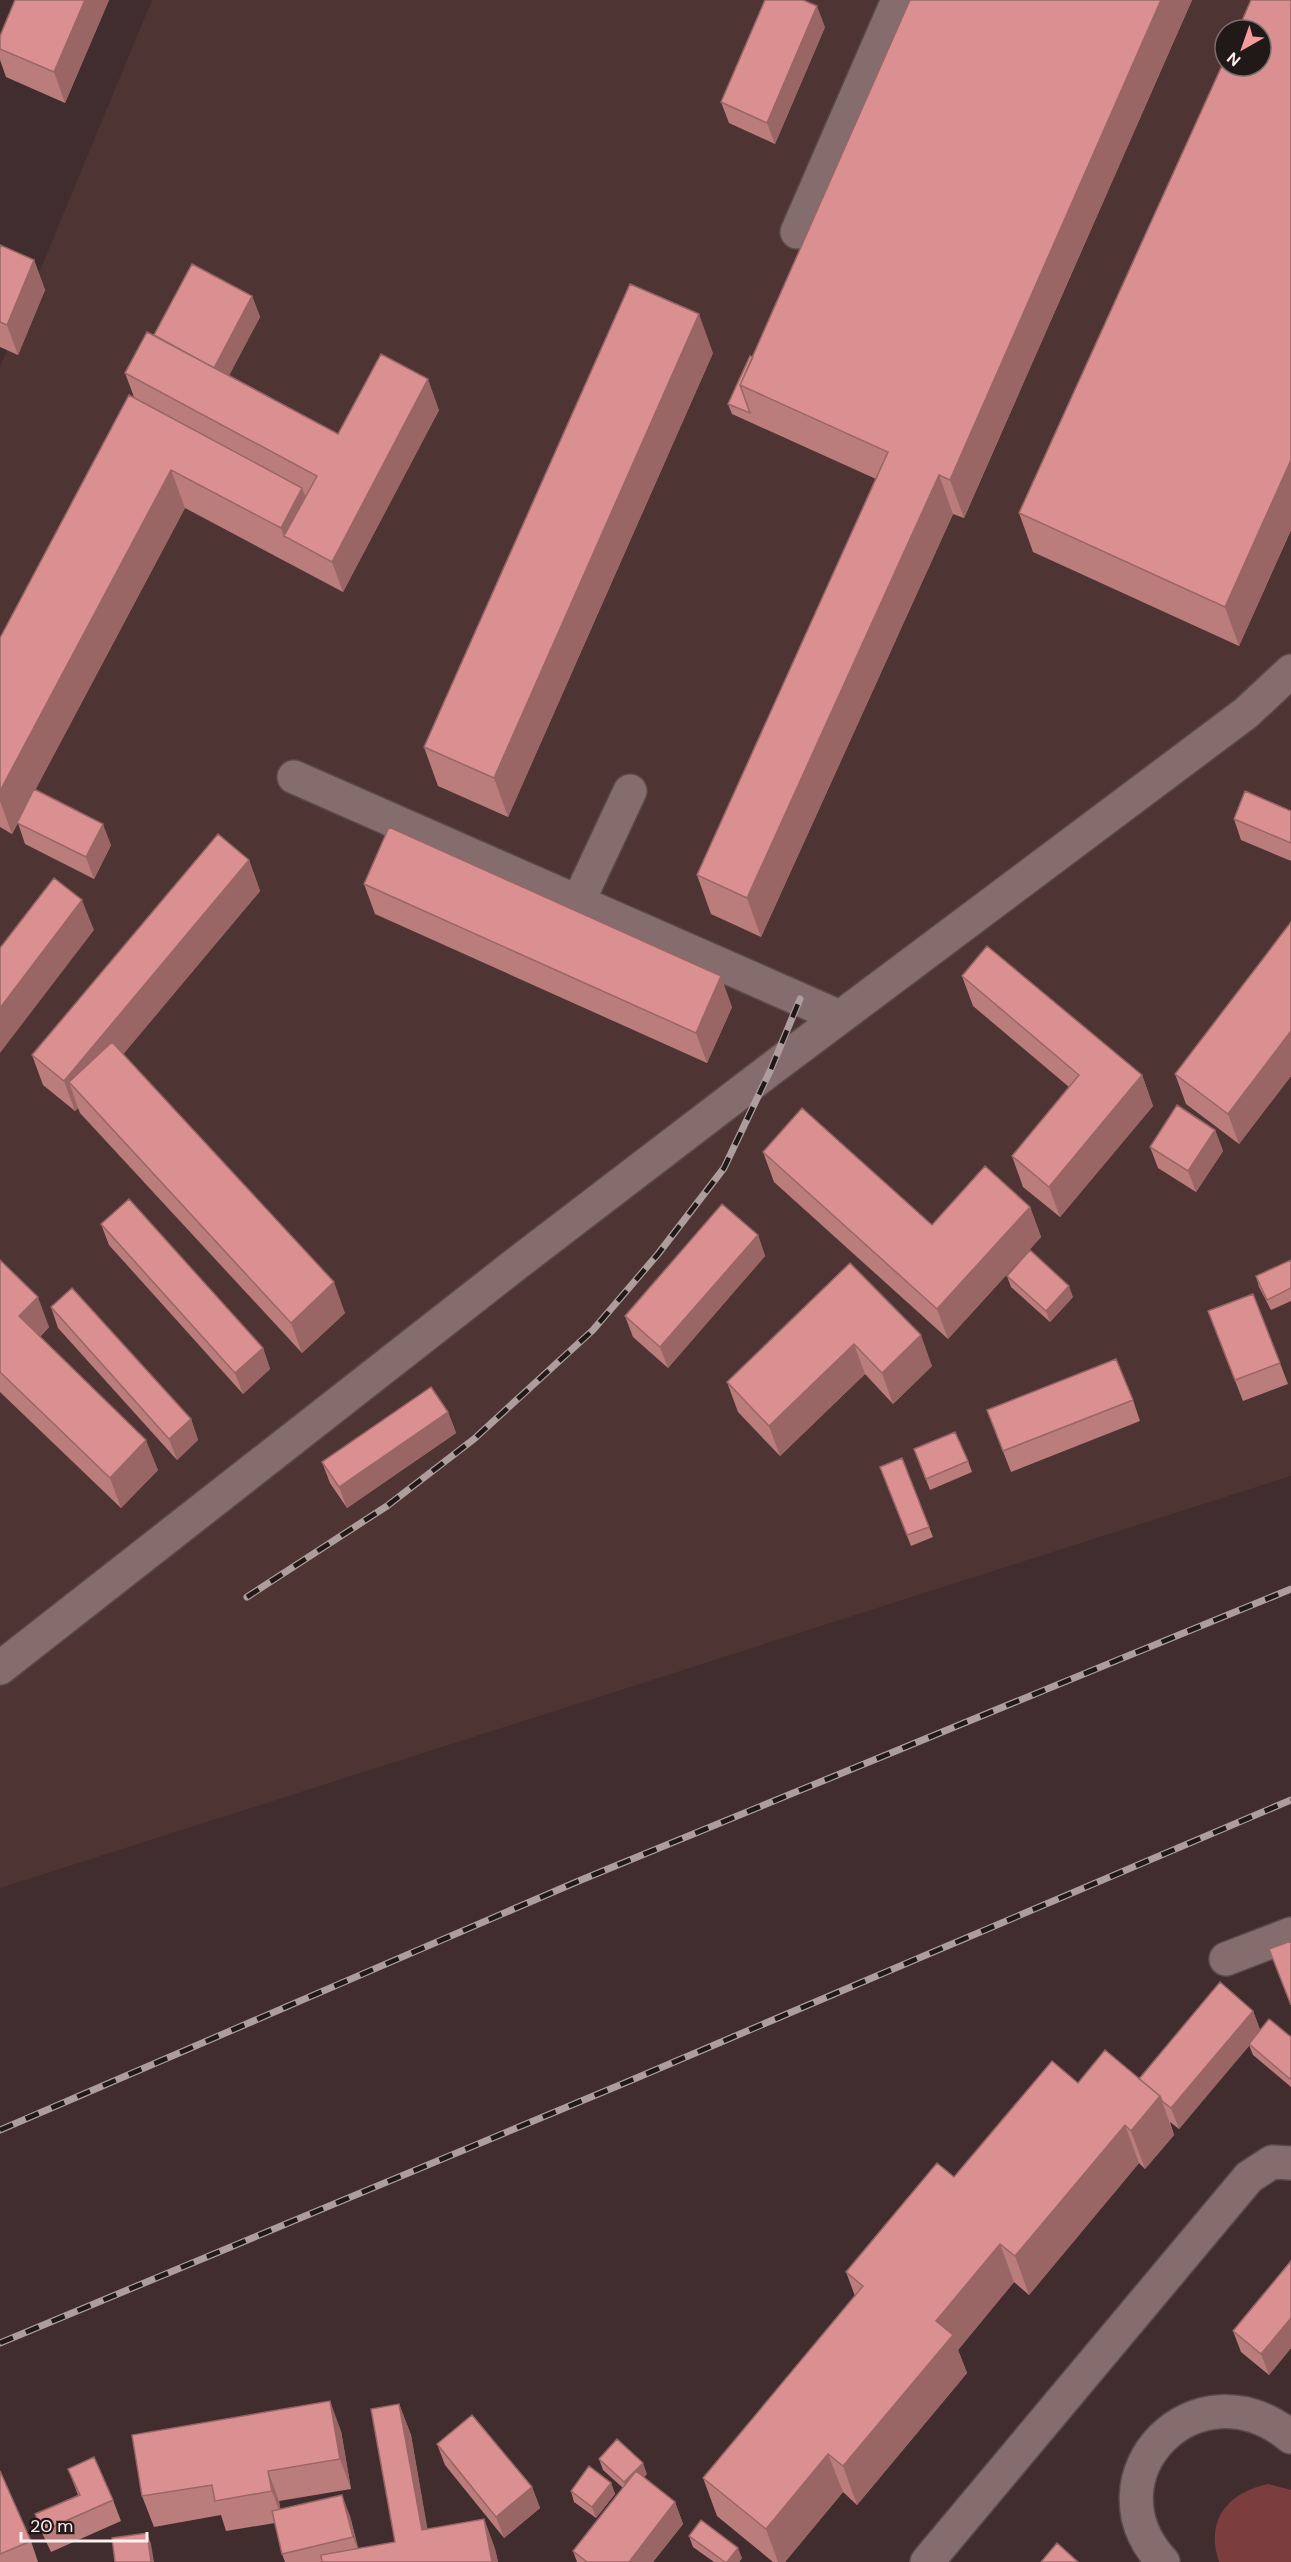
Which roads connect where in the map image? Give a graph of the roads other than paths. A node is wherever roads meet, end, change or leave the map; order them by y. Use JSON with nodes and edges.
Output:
{"nodes":[{"id":1,"x":898,"y":0,"type":"edge"},
{"id":2,"x":797,"y":232,"type":"dead end"},
{"id":3,"x":1291,"y":671,"type":"edge"},
{"id":4,"x":294,"y":777,"type":"dead end"},
{"id":5,"x":630,"y":791,"type":"dead end"},
{"id":6,"x":578,"y":902,"type":"junction"},
{"id":7,"x":840,"y":1017,"type":"junction"},
{"id":8,"x":0,"y":1668,"type":"edge"},
{"id":9,"x":1291,"y":1934,"type":"edge"},
{"id":10,"x":1226,"y":1959,"type":"dead end"},
{"id":11,"x":1291,"y":2163,"type":"edge"},
{"id":12,"x":1291,"y":2437,"type":"edge"},
{"id":13,"x":927,"y":2562,"type":"edge"},
{"id":14,"x":1163,"y":2562,"type":"edge"}],
"edges":[{"from":1,"to":2,"type":"street"},
{"from":3,"to":7,"type":"street"},
{"from":4,"to":6,"type":"street"},
{"from":5,"to":6,"type":"street"},
{"from":6,"to":7,"type":"street"},
{"from":7,"to":8,"type":"street"},
{"from":9,"to":10,"type":"street"},
{"from":11,"to":13,"type":"street"},
{"from":12,"to":14,"type":"street"}]}
